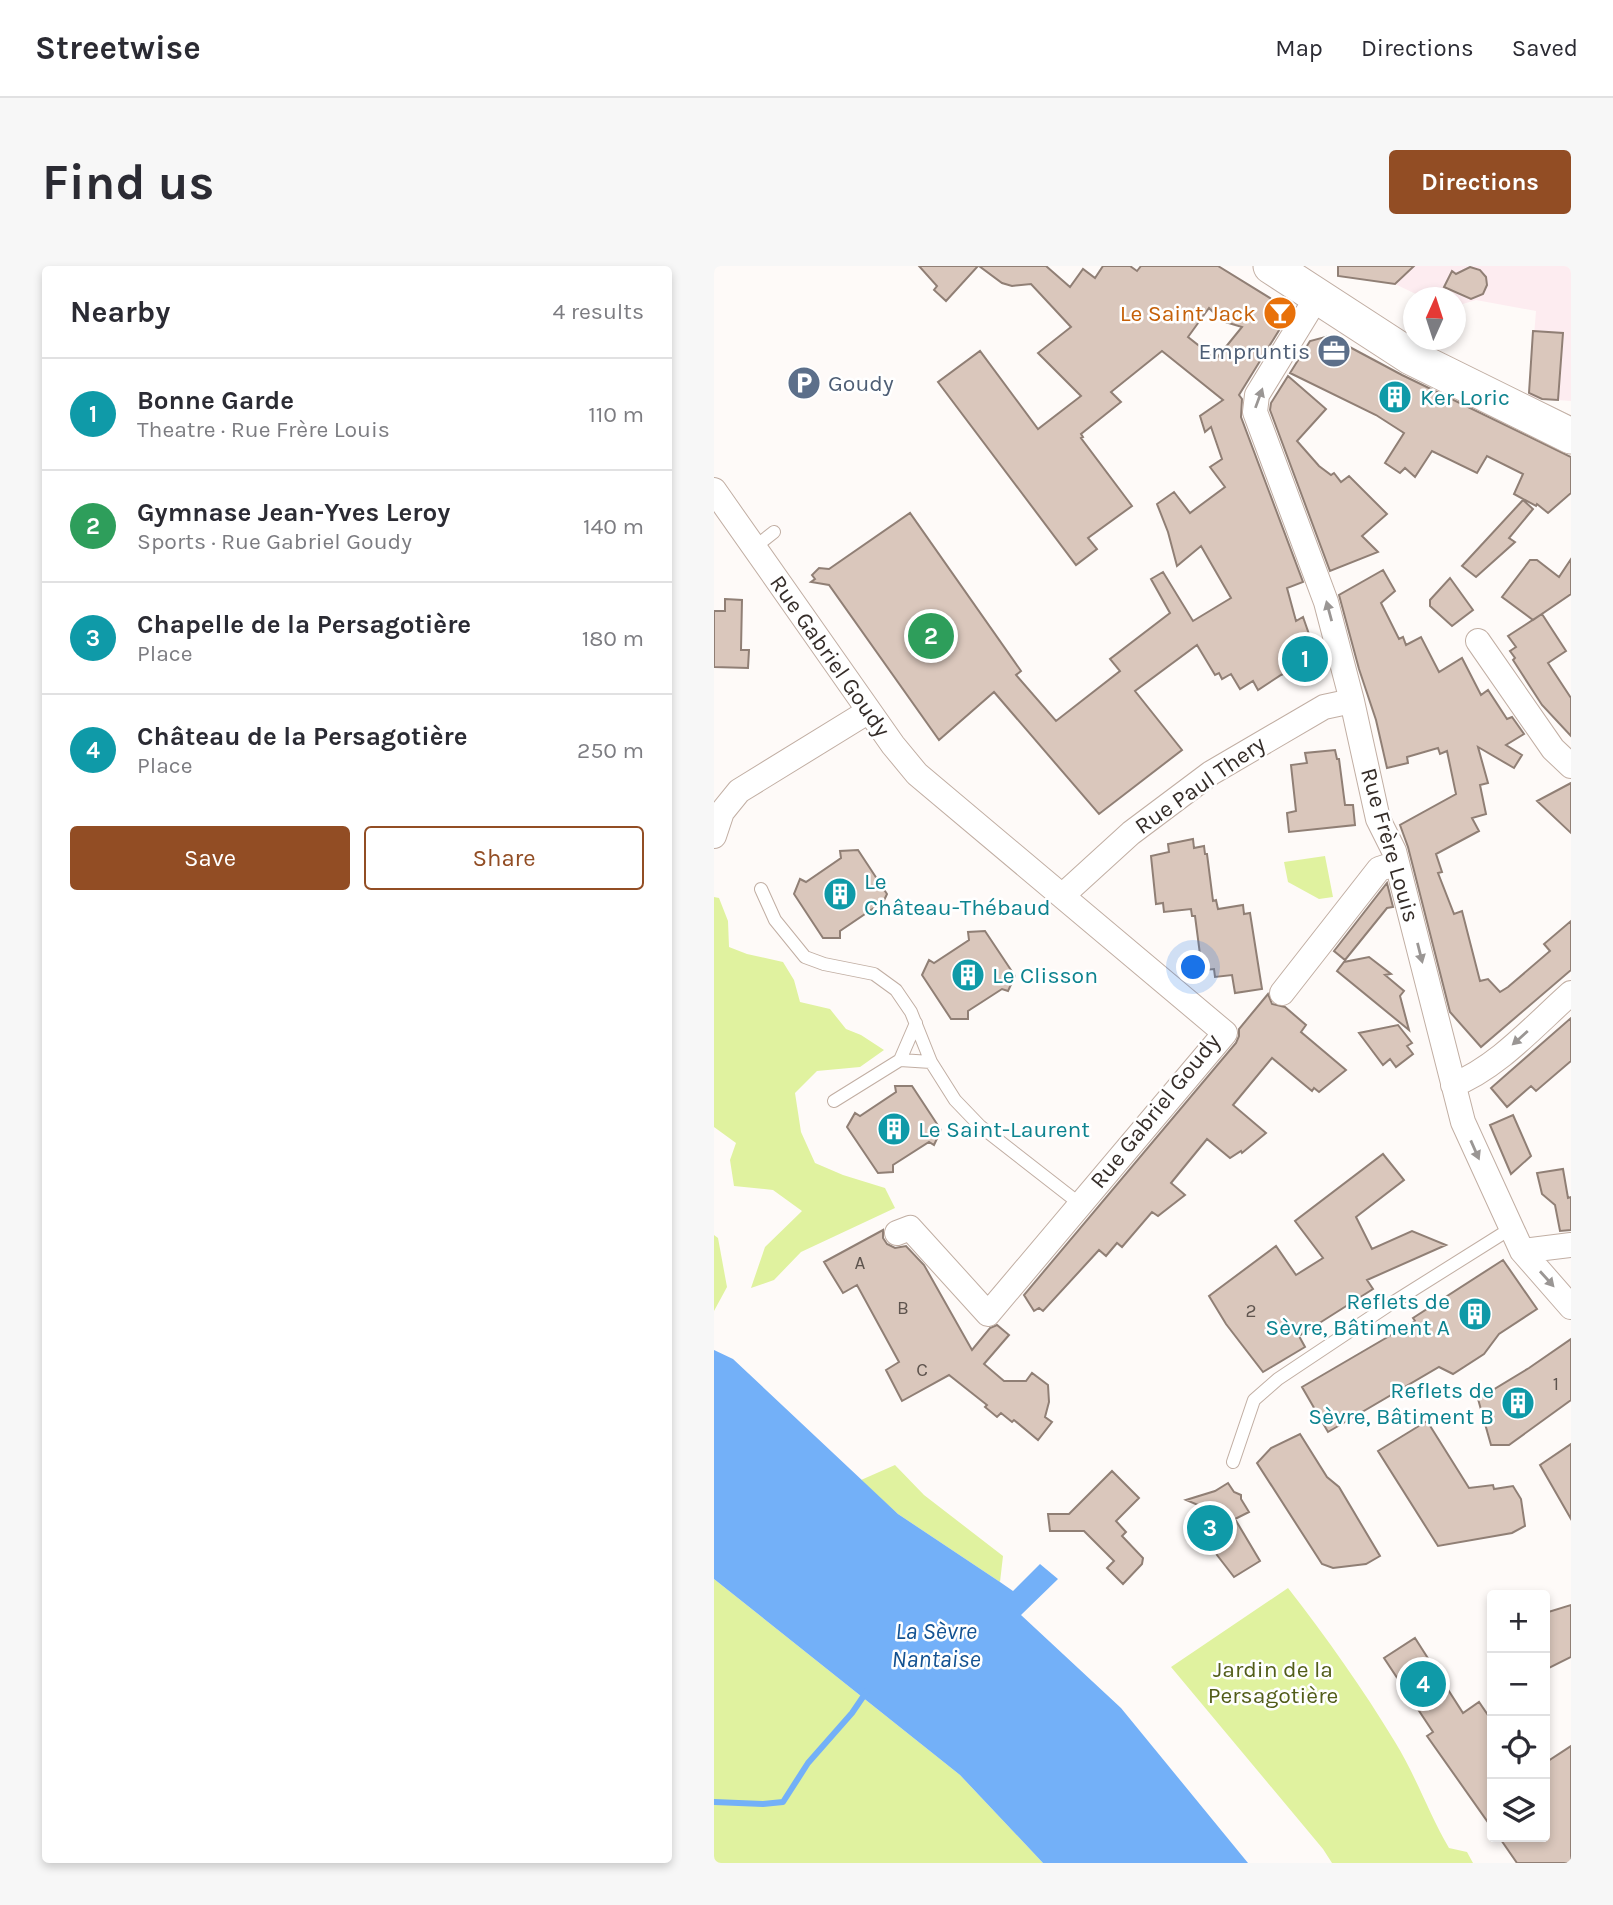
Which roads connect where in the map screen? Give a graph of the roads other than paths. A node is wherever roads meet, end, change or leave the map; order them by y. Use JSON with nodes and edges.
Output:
{"nodes":[{"id":1,"x":1270,"y":266,"type":"edge"},
{"id":2,"x":1317,"y":297,"type":"junction"},
{"id":3,"x":1571,"y":436,"type":"edge"},
{"id":4,"x":714,"y":490,"type":"edge"},
{"id":5,"x":774,"y":531,"type":"dead end"},
{"id":6,"x":755,"y":547,"type":"junction"},
{"id":7,"x":1478,"y":641,"type":"dead end"},
{"id":8,"x":1352,"y":701,"type":"junction"},
{"id":9,"x":869,"y":711,"type":"junction"},
{"id":10,"x":1571,"y":766,"type":"edge"},
{"id":11,"x":714,"y":836,"type":"edge"},
{"id":12,"x":1397,"y":863,"type":"junction"},
{"id":13,"x":761,"y":889,"type":"dead end"},
{"id":14,"x":1063,"y":895,"type":"junction"},
{"id":15,"x":1282,"y":992,"type":"dead end"},
{"id":16,"x":1571,"y":993,"type":"edge"},
{"id":17,"x":916,"y":1023,"type":"junction"},
{"id":18,"x":900,"y":1060,"type":"junction"},
{"id":19,"x":931,"y":1062,"type":"junction"},
{"id":20,"x":1453,"y":1085,"type":"junction"},
{"id":21,"x":834,"y":1101,"type":"dead end"},
{"id":22,"x":1080,"y":1204,"type":"junction"},
{"id":23,"x":897,"y":1233,"type":"dead end"},
{"id":24,"x":1516,"y":1240,"type":"junction"},
{"id":25,"x":1571,"y":1245,"type":"edge"},
{"id":26,"x":1571,"y":1307,"type":"edge"},
{"id":27,"x":1233,"y":1462,"type":"dead end"}],
"edges":[{"from":1,"to":2,"type":"main road"},
{"from":2,"to":3,"type":"main road"},
{"from":8,"to":2,"type":"street","name":"Rue Frère Louis","one_way":true},
{"from":4,"to":6,"type":"street","name":"Rue Gabriel Goudy"},
{"from":5,"to":6,"type":"lane"},
{"from":6,"to":9,"type":"street","name":"Rue Gabriel Goudy"},
{"from":7,"to":10,"type":"street"},
{"from":8,"to":12,"type":"street","name":"Rue Frère Louis"},
{"from":8,"to":14,"type":"street","name":"Rue Paul Thery"},
{"from":9,"to":11,"type":"street"},
{"from":9,"to":14,"type":"street","name":"Rue Gabriel Goudy"},
{"from":12,"to":15,"type":"street"},
{"from":12,"to":20,"type":"street","name":"Rue Frère Louis","one_way":true},
{"from":13,"to":17,"type":"lane"},
{"from":14,"to":22,"type":"street","name":"Rue Gabriel Goudy"},
{"from":16,"to":20,"type":"street","one_way":true},
{"from":17,"to":18,"type":"lane"},
{"from":17,"to":19,"type":"lane"},
{"from":18,"to":19,"type":"lane"},
{"from":18,"to":21,"type":"lane"},
{"from":19,"to":22,"type":"lane"},
{"from":20,"to":24,"type":"street","name":"Rue Frère Louis","one_way":true},
{"from":22,"to":23,"type":"street","name":"Rue Gabriel Goudy"},
{"from":24,"to":25,"type":"street"},
{"from":24,"to":26,"type":"street","name":"Rue Frère Louis","one_way":true},
{"from":24,"to":27,"type":"lane"}]}
